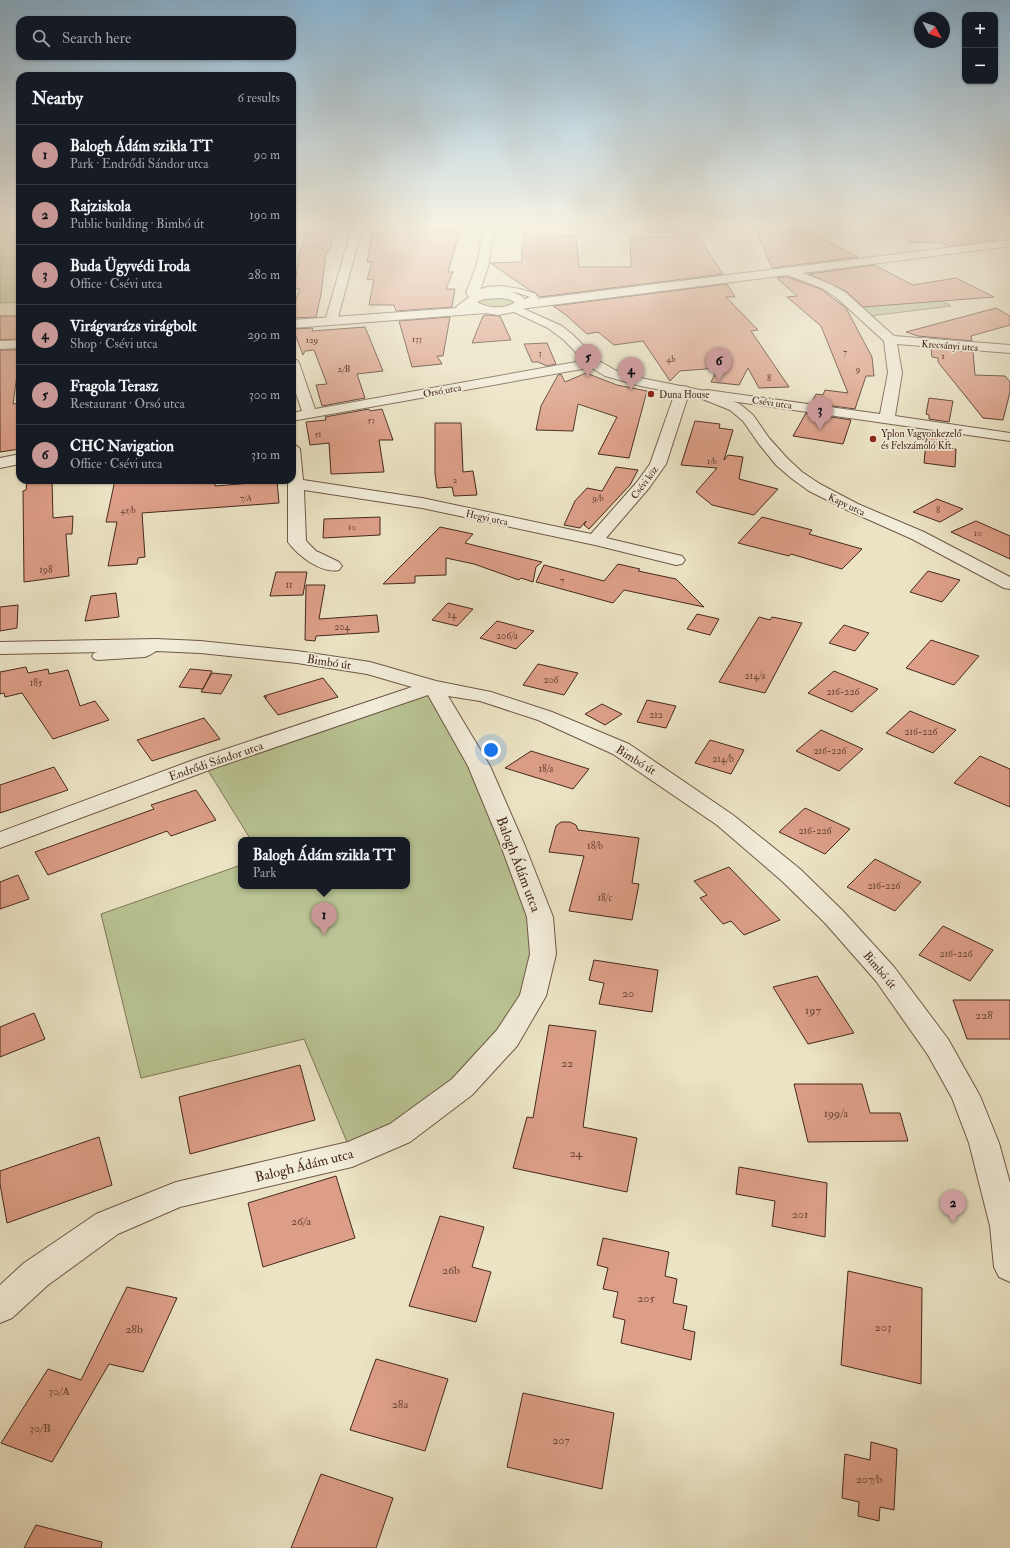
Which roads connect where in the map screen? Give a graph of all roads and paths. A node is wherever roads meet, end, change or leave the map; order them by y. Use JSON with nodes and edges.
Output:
{"nodes":[{"id":1,"x":338,"y":296,"type":"edge"},
{"id":2,"x":484,"y":296,"type":"edge"},
{"id":3,"x":511,"y":296,"type":"edge"},
{"id":4,"x":533,"y":296,"type":"edge"},
{"id":5,"x":588,"y":296,"type":"edge"},
{"id":6,"x":842,"y":296,"type":"edge"},
{"id":7,"x":473,"y":298,"type":"junction"},
{"id":8,"x":522,"y":303,"type":"junction"},
{"id":9,"x":489,"y":310,"type":"junction"},
{"id":10,"x":435,"y":313,"type":"junction"},
{"id":11,"x":331,"y":321,"type":"junction"},
{"id":12,"x":296,"y":324,"type":"edge"},
{"id":13,"x":552,"y":326,"type":"junction"},
{"id":14,"x":890,"y":340,"type":"junction"},
{"id":15,"x":16,"y":344,"type":"edge"},
{"id":16,"x":0,"y":345,"type":"edge"},
{"id":17,"x":1010,"y":349,"type":"edge"},
{"id":18,"x":593,"y":364,"type":"junction"},
{"id":19,"x":296,"y":374,"type":"edge"},
{"id":20,"x":683,"y":390,"type":"junction"},
{"id":21,"x":707,"y":394,"type":"junction"},
{"id":22,"x":310,"y":414,"type":"junction"},
{"id":23,"x":296,"y":417,"type":"edge"},
{"id":24,"x":887,"y":418,"type":"junction"},
{"id":25,"x":1010,"y":437,"type":"edge"},
{"id":26,"x":16,"y":461,"type":"edge"},
{"id":27,"x":0,"y":463,"type":"edge"},
{"id":28,"x":296,"y":484,"type":"joint"},
{"id":29,"x":595,"y":540,"type":"junction"},
{"id":30,"x":676,"y":560,"type":"dead end"},
{"id":31,"x":333,"y":566,"type":"dead end"},
{"id":32,"x":1010,"y":584,"type":"edge"},
{"id":33,"x":156,"y":645,"type":"junction"},
{"id":34,"x":0,"y":648,"type":"edge"},
{"id":35,"x":98,"y":656,"type":"dead end"},
{"id":36,"x":433,"y":687,"type":"junction"},
{"id":37,"x":0,"y":840,"type":"edge"},
{"id":38,"x":1010,"y":1267,"type":"edge"},
{"id":39,"x":0,"y":1308,"type":"edge"}],
"edges":[{"from":1,"to":11,"type":"street"},
{"from":2,"to":7,"type":"street"},
{"from":3,"to":8,"type":"street"},
{"from":4,"to":8,"type":"lane"},
{"from":5,"to":8,"type":"street"},
{"from":6,"to":14,"type":"street"},
{"from":7,"to":9,"type":"street"},
{"from":7,"to":10,"type":"street"},
{"from":8,"to":9,"type":"street"},
{"from":8,"to":13,"type":"street","name":"Csévi utca"},
{"from":9,"to":10,"type":"street"},
{"from":9,"to":13,"type":"street","name":"Csévi utca"},
{"from":10,"to":11,"type":"street"},
{"from":11,"to":12,"type":"street"},
{"from":13,"to":18,"type":"street","name":"Csévi utca"},
{"from":14,"to":17,"type":"street","name":"Krecsányi utca"},
{"from":14,"to":24,"type":"street"},
{"from":15,"to":16,"type":"street"},
{"from":18,"to":20,"type":"street","name":"Csévi utca"},
{"from":18,"to":22,"type":"street","name":"Orsó utca"},
{"from":19,"to":22,"type":"street"},
{"from":20,"to":21,"type":"street","name":"Csévi utca"},
{"from":20,"to":29,"type":"street","name":"Csévi köz"},
{"from":21,"to":24,"type":"street","name":"Csévi utca"},
{"from":21,"to":32,"type":"street","name":"Kapy utca"},
{"from":22,"to":23,"type":"street","name":"Orsó utca"},
{"from":24,"to":25,"type":"street","name":"Csévi utca"},
{"from":26,"to":27,"type":"street"},
{"from":28,"to":29,"type":"street","name":"Hegyi utca"},
{"from":28,"to":31,"type":"street"},
{"from":29,"to":30,"type":"street","name":"Hegyi utca"},
{"from":33,"to":34,"type":"street","name":"Bimbó út"},
{"from":33,"to":35,"type":"lane"},
{"from":33,"to":36,"type":"street","name":"Bimbó út"},
{"from":36,"to":37,"type":"street","name":"Endrődi Sándor utca"},
{"from":36,"to":38,"type":"street","name":"Bimbó út"},
{"from":36,"to":39,"type":"street","name":"Balogh Ádám utca"}]}
